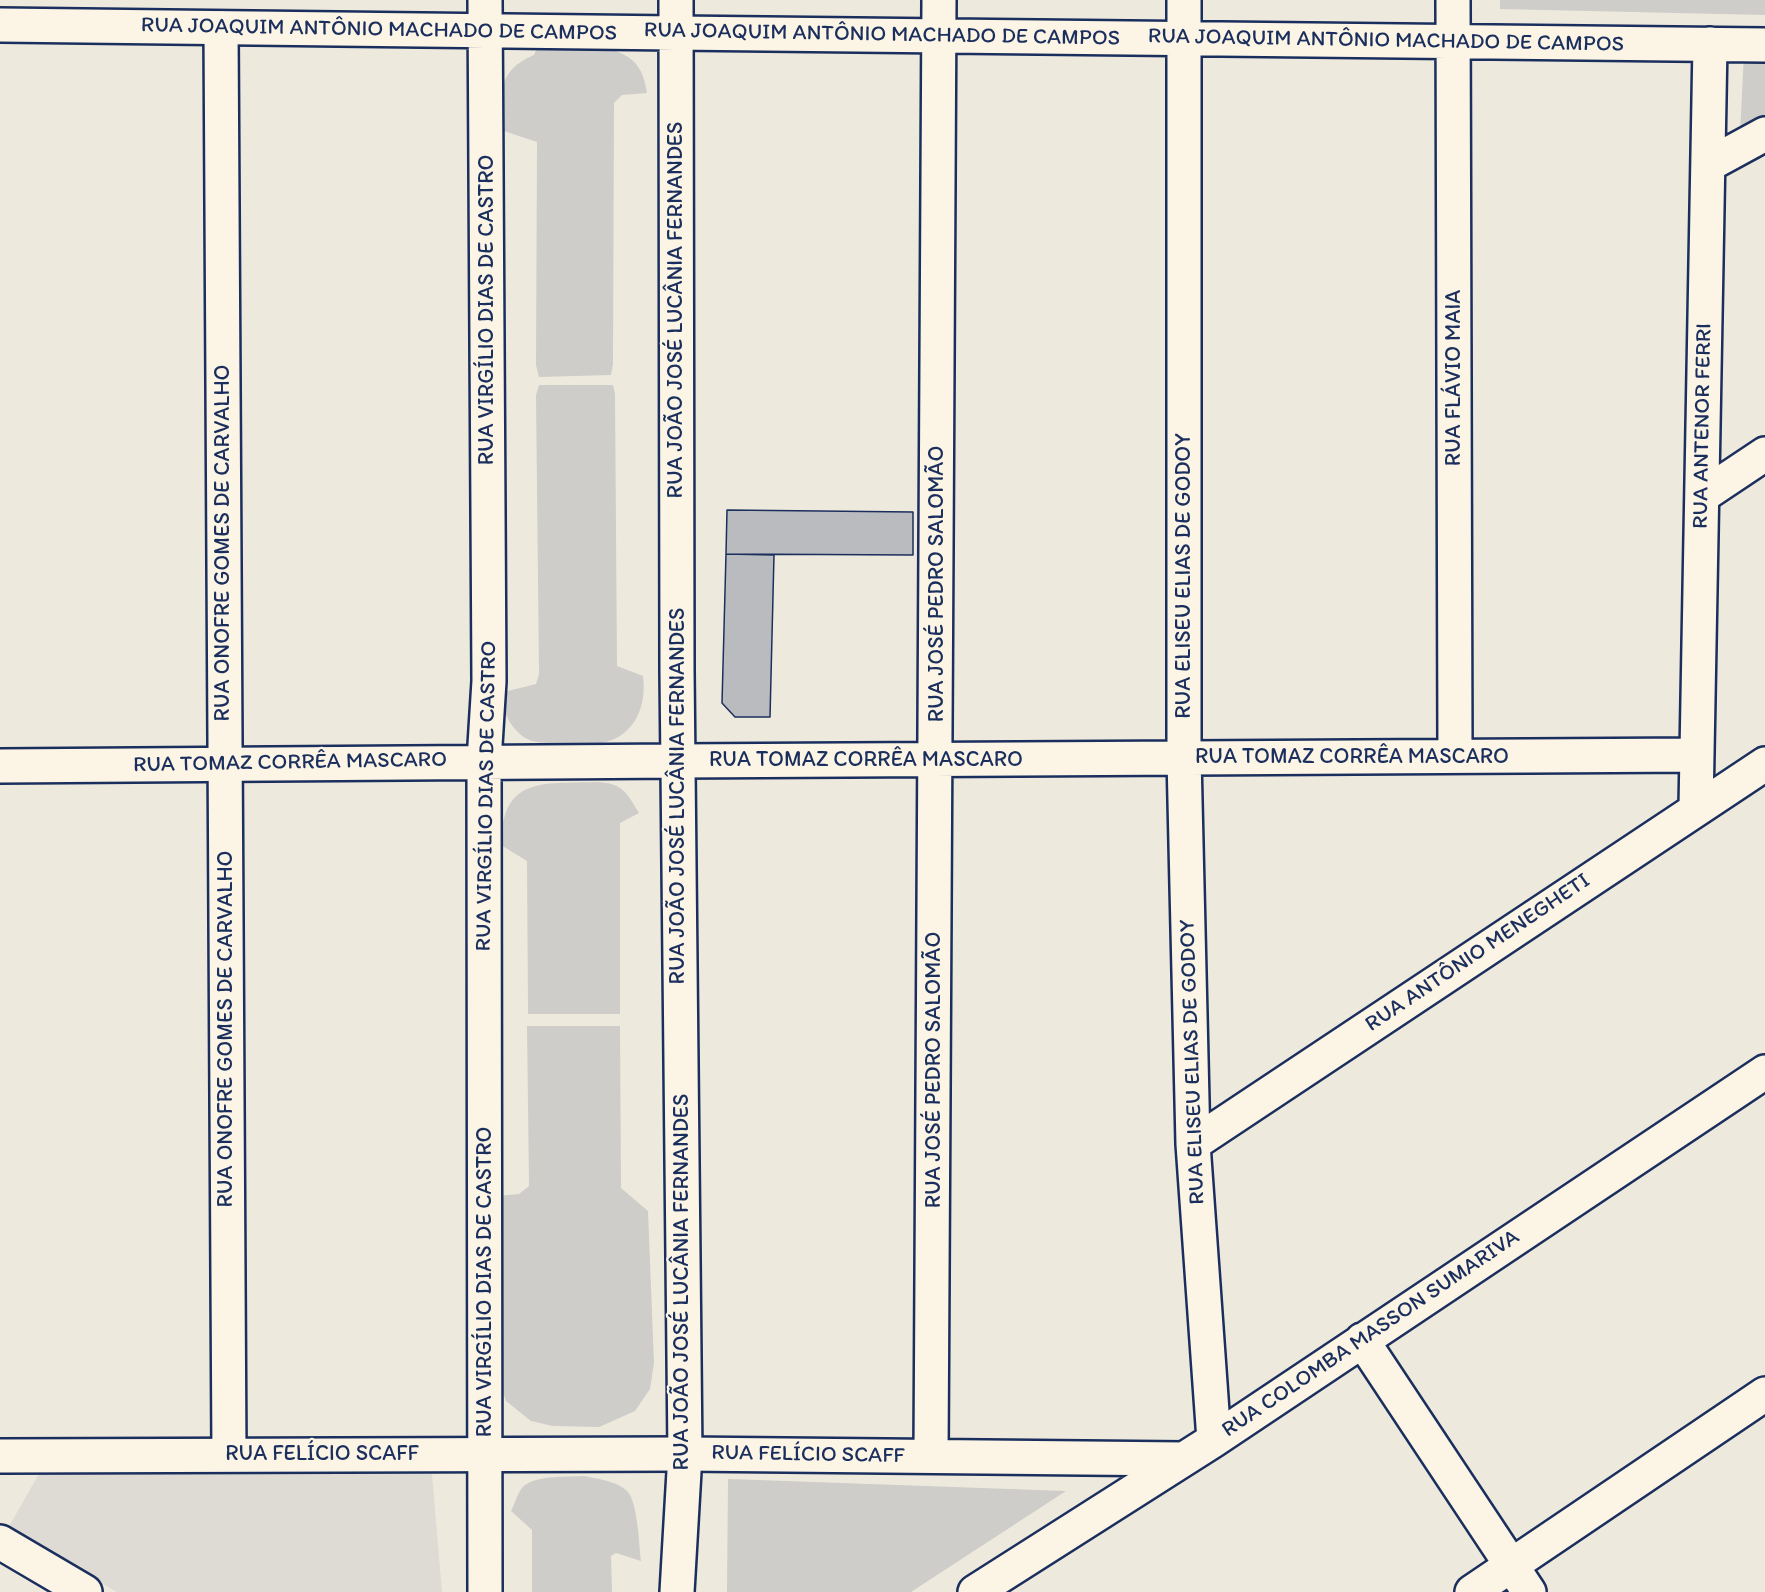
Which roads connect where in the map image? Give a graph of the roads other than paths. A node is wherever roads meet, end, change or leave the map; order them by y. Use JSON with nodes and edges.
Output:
{"nodes":[{"id":1,"x":676,"y":0,"type":"edge"},
{"id":2,"x":939,"y":0,"type":"edge"},
{"id":3,"x":1184,"y":0,"type":"edge"},
{"id":4,"x":1453,"y":0,"type":"edge"},
{"id":5,"x":485,"y":15,"type":"edge"},
{"id":6,"x":0,"y":25,"type":"edge"},
{"id":7,"x":221,"y":28,"type":"junction"},
{"id":8,"x":675,"y":33,"type":"junction"},
{"id":9,"x":939,"y":36,"type":"junction"},
{"id":10,"x":1184,"y":39,"type":"junction"},
{"id":11,"x":1453,"y":42,"type":"junction"},
{"id":12,"x":1710,"y":44,"type":"junction"},
{"id":13,"x":1765,"y":45,"type":"edge"},
{"id":14,"x":1765,"y":134,"type":"edge"},
{"id":15,"x":1708,"y":165,"type":"junction"},
{"id":16,"x":1765,"y":454,"type":"edge"},
{"id":17,"x":1702,"y":496,"type":"junction"},
{"id":18,"x":1697,"y":755,"type":"junction"},
{"id":19,"x":1455,"y":756,"type":"junction"},
{"id":20,"x":1184,"y":758,"type":"junction"},
{"id":21,"x":936,"y":759,"type":"junction"},
{"id":22,"x":484,"y":761,"type":"junction"},
{"id":23,"x":678,"y":761,"type":"junction"},
{"id":24,"x":224,"y":764,"type":"junction"},
{"id":25,"x":1765,"y":764,"type":"edge"},
{"id":26,"x":0,"y":766,"type":"edge"},
{"id":27,"x":1696,"y":807,"type":"junction"},
{"id":28,"x":1765,"y":1072,"type":"edge"},
{"id":29,"x":1192,"y":1144,"type":"junction"},
{"id":30,"x":1362,"y":1340,"type":"junction"},
{"id":31,"x":1765,"y":1394,"type":"edge"},
{"id":32,"x":1214,"y":1440,"type":"junction"},
{"id":33,"x":229,"y":1454,"type":"junction"},
{"id":34,"x":485,"y":1454,"type":"junction"},
{"id":35,"x":685,"y":1454,"type":"junction"},
{"id":36,"x":0,"y":1456,"type":"edge"},
{"id":37,"x":931,"y":1456,"type":"junction"},
{"id":38,"x":1184,"y":1458,"type":"junction"},
{"id":39,"x":0,"y":1542,"type":"edge"},
{"id":40,"x":1520,"y":1579,"type":"edge"},
{"id":41,"x":85,"y":1592,"type":"edge"},
{"id":42,"x":485,"y":1592,"type":"edge"},
{"id":43,"x":677,"y":1592,"type":"edge"},
{"id":44,"x":975,"y":1592,"type":"edge"},
{"id":45,"x":1472,"y":1592,"type":"edge"}],
"edges":[{"from":1,"to":8,"type":"street","name":"RUA JOÃO JOSÉ LUCÂNIA FERNANDES"},
{"from":2,"to":9,"type":"street","name":"RUA JOSÉ PEDRO SALOMÃO"},
{"from":3,"to":10,"type":"street","name":"RUA ELISEU ELIAS DE GODOY"},
{"from":4,"to":11,"type":"street","name":"RUA FLÁVIO MAIA"},
{"from":5,"to":7,"type":"street","name":"RUA JOAQUIM ANTÔNIO MACHADO DE CAMPOS"},
{"from":5,"to":8,"type":"street","name":"RUA JOAQUIM ANTÔNIO MACHADO DE CAMPOS"},
{"from":5,"to":22,"type":"street","name":"RUA VIRGÍLIO DIAS DE CASTRO"},
{"from":6,"to":7,"type":"street","name":"RUA JOAQUIM ANTÔNIO MACHADO DE CAMPOS"},
{"from":7,"to":24,"type":"street","name":"RUA ONOFRE GOMES DE CARVALHO"},
{"from":8,"to":9,"type":"street","name":"RUA JOAQUIM ANTÔNIO MACHADO DE CAMPOS"},
{"from":8,"to":23,"type":"street","name":"RUA JOÃO JOSÉ LUCÂNIA FERNANDES"},
{"from":9,"to":10,"type":"street","name":"RUA JOAQUIM ANTÔNIO MACHADO DE CAMPOS"},
{"from":9,"to":21,"type":"street","name":"RUA JOSÉ PEDRO SALOMÃO"},
{"from":10,"to":11,"type":"street","name":"RUA JOAQUIM ANTÔNIO MACHADO DE CAMPOS"},
{"from":10,"to":20,"type":"street","name":"RUA ELISEU ELIAS DE GODOY"},
{"from":11,"to":12,"type":"street","name":"RUA JOAQUIM ANTÔNIO MACHADO DE CAMPOS"},
{"from":11,"to":19,"type":"street","name":"RUA FLÁVIO MAIA"},
{"from":12,"to":13,"type":"street","name":"RUA JOAQUIM ANTÔNIO MACHADO DE CAMPOS"},
{"from":12,"to":15,"type":"street","name":"RUA ANTENOR FERRI"},
{"from":14,"to":15,"type":"street"},
{"from":15,"to":17,"type":"street","name":"RUA ANTENOR FERRI"},
{"from":16,"to":17,"type":"street"},
{"from":17,"to":18,"type":"street","name":"RUA ANTENOR FERRI"},
{"from":18,"to":19,"type":"street","name":"RUA TOMAZ CORRÊA MASCARO"},
{"from":18,"to":27,"type":"street","name":"RUA ANTENOR FERRI"},
{"from":19,"to":20,"type":"street","name":"RUA TOMAZ CORRÊA MASCARO"},
{"from":20,"to":21,"type":"street","name":"RUA TOMAZ CORRÊA MASCARO"},
{"from":20,"to":29,"type":"street","name":"RUA ELISEU ELIAS DE GODOY"},
{"from":21,"to":23,"type":"street","name":"RUA TOMAZ CORRÊA MASCARO"},
{"from":21,"to":37,"type":"street","name":"RUA JOSÉ PEDRO SALOMÃO"},
{"from":22,"to":23,"type":"street","name":"RUA TOMAZ CORRÊA MASCARO"},
{"from":22,"to":24,"type":"street","name":"RUA TOMAZ CORRÊA MASCARO"},
{"from":22,"to":34,"type":"street","name":"RUA VIRGÍLIO DIAS DE CASTRO"},
{"from":23,"to":35,"type":"street","name":"RUA JOÃO JOSÉ LUCÂNIA FERNANDES"},
{"from":24,"to":26,"type":"street","name":"RUA TOMAZ CORRÊA MASCARO"},
{"from":24,"to":33,"type":"street","name":"RUA ONOFRE GOMES DE CARVALHO"},
{"from":25,"to":27,"type":"street","name":"RUA ANTÔNIO MENEGHETI"},
{"from":27,"to":29,"type":"street","name":"RUA ANTÔNIO MENEGHETI"},
{"from":28,"to":30,"type":"street","name":"RUA COLOMBA MASSON SUMARIVA"},
{"from":29,"to":32,"type":"street","name":"RUA ELISEU ELIAS DE GODOY"},
{"from":30,"to":32,"type":"street","name":"RUA COLOMBA MASSON SUMARIVA"},
{"from":30,"to":40,"type":"street"},
{"from":31,"to":40,"type":"street"},
{"from":32,"to":38,"type":"street","name":"RUA COLOMBA MASSON SUMARIVA"},
{"from":33,"to":34,"type":"street","name":"RUA FELÍCIO SCAFF"},
{"from":33,"to":36,"type":"street","name":"RUA FELÍCIO SCAFF"},
{"from":34,"to":35,"type":"street","name":"RUA FELÍCIO SCAFF"},
{"from":34,"to":42,"type":"street","name":"RUA VIRGÍLIO DIAS DE CASTRO"},
{"from":35,"to":37,"type":"street","name":"RUA FELÍCIO SCAFF"},
{"from":35,"to":43,"type":"street","name":"RUA JOÃO JOSÉ LUCÂNIA FERNANDES"},
{"from":37,"to":38,"type":"street","name":"RUA FELÍCIO SCAFF"},
{"from":38,"to":44,"type":"street","name":"RUA COLOMBA MASSON SUMARIVA"},
{"from":39,"to":41,"type":"street"},
{"from":40,"to":45,"type":"street"}]}
